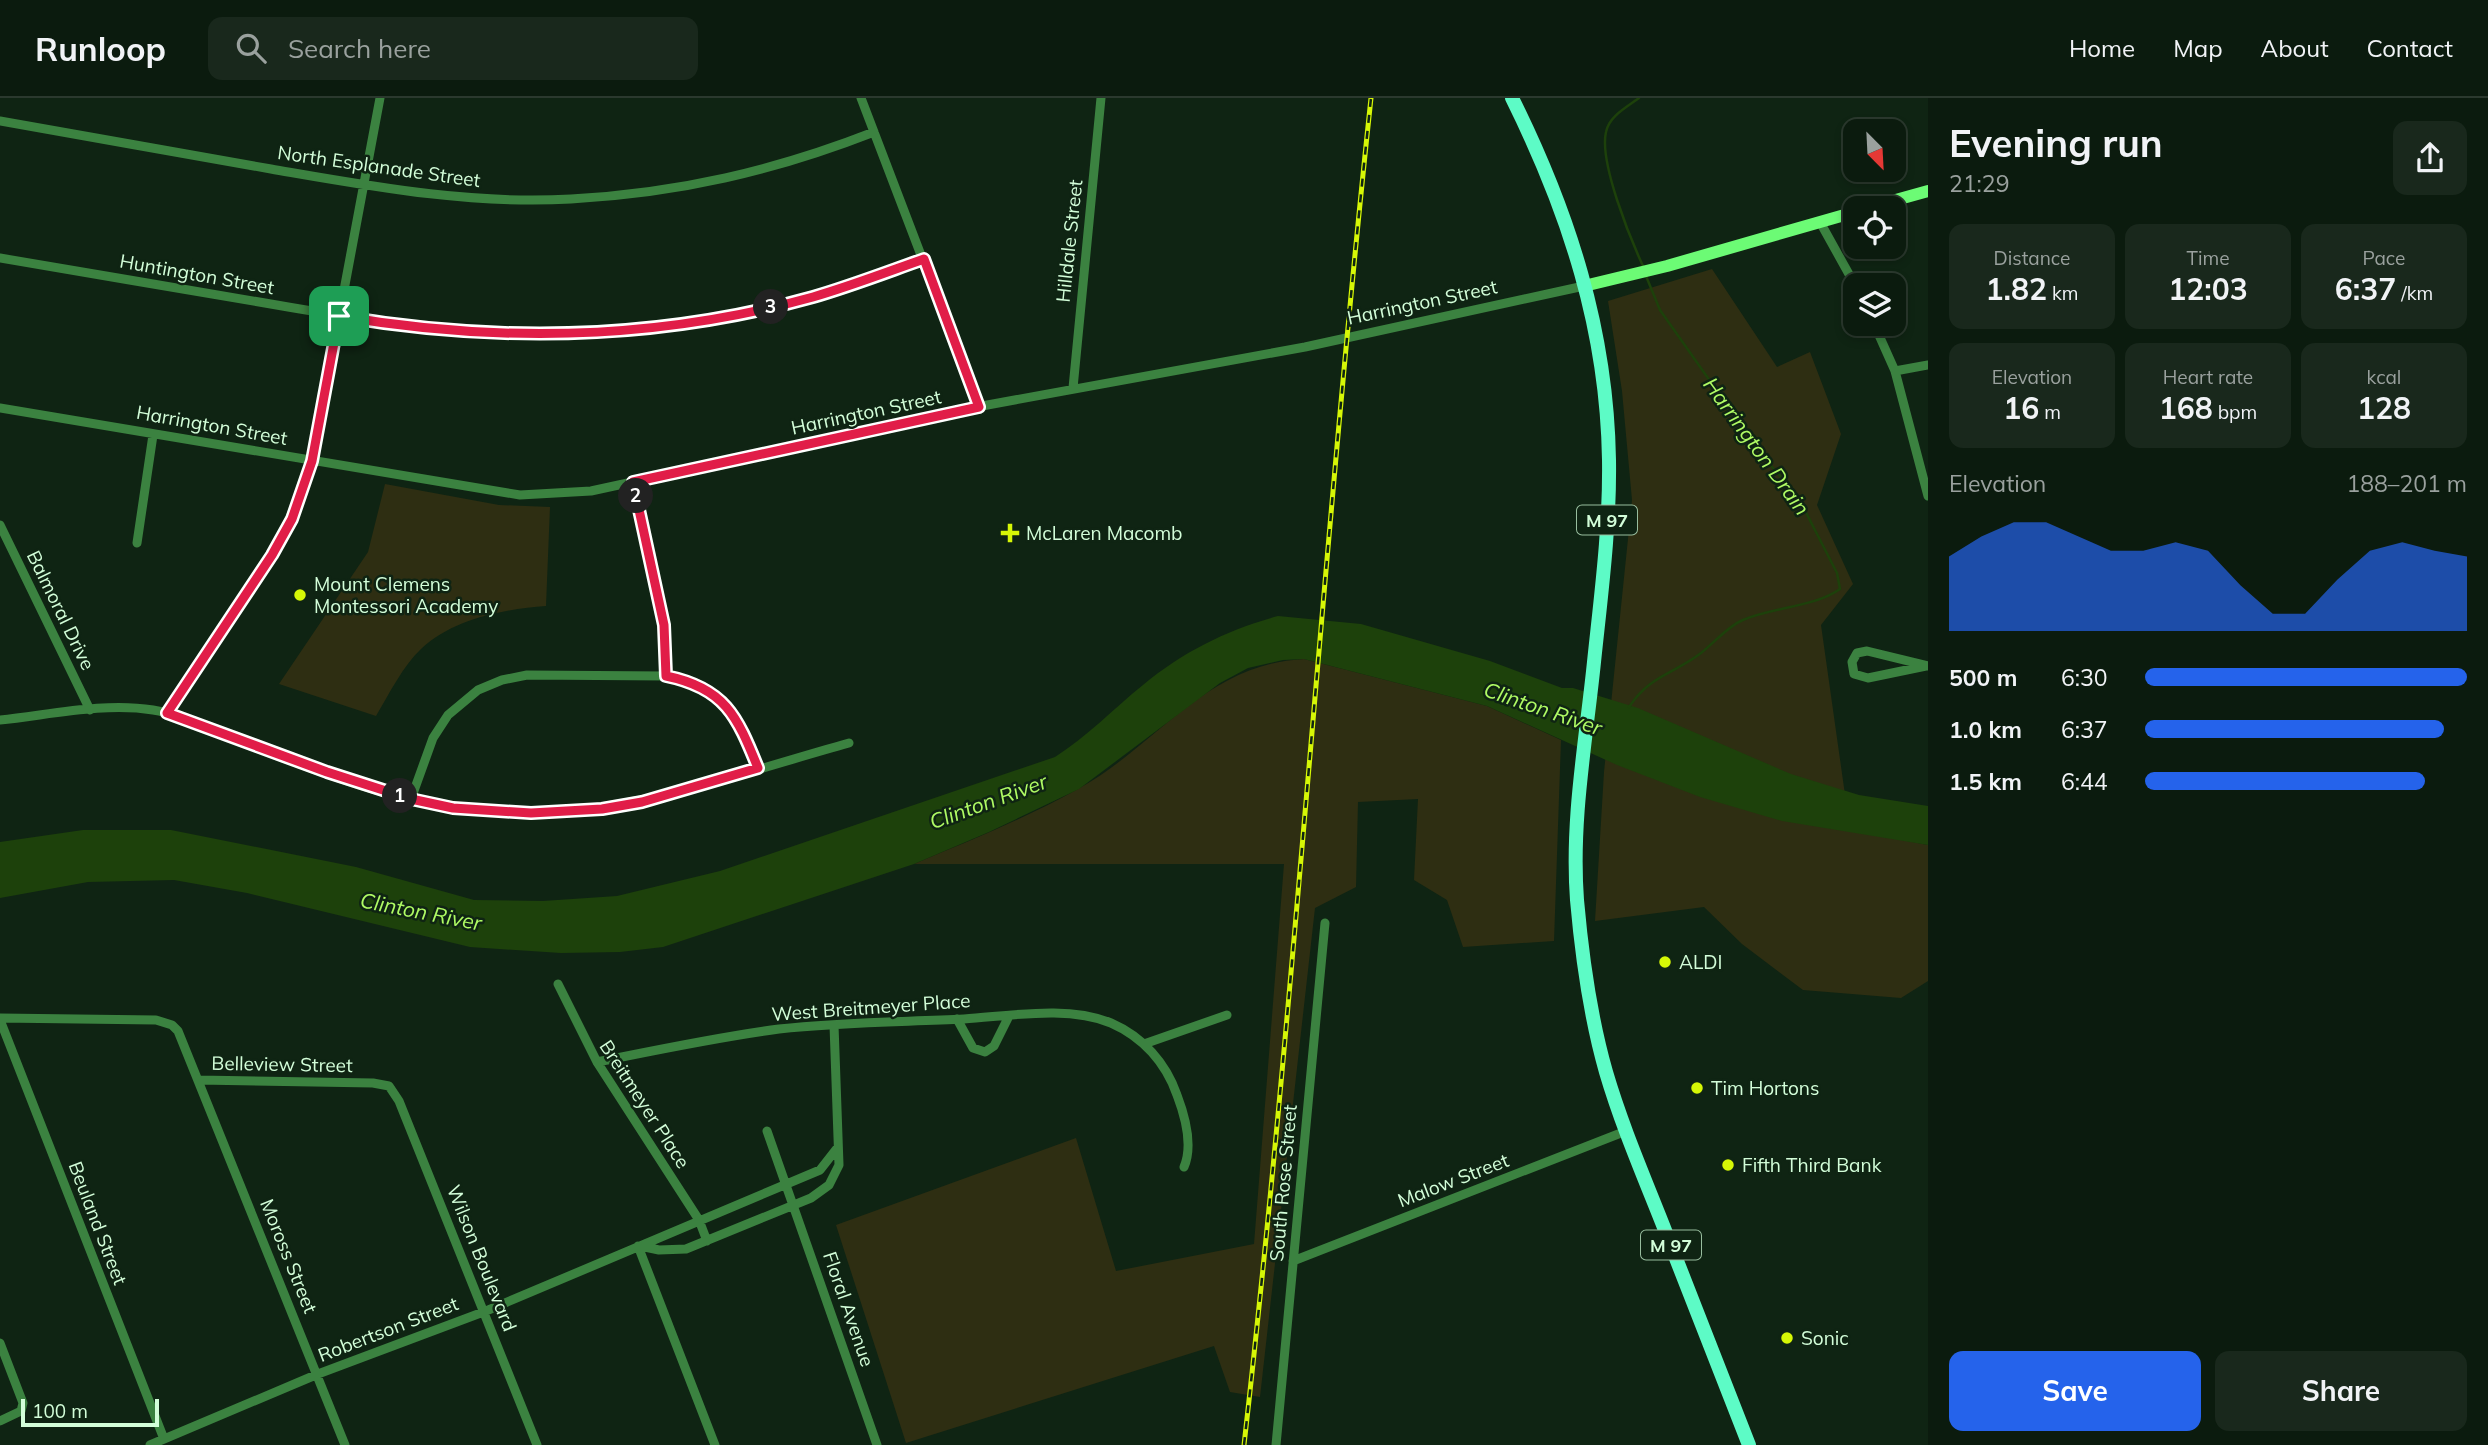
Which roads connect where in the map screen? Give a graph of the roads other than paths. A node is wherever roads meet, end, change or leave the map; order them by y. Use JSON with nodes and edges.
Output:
{"nodes":[{"id":1,"x":380,"y":98,"type":"edge"},
{"id":2,"x":861,"y":98,"type":"edge"},
{"id":3,"x":1101,"y":98,"type":"edge"},
{"id":4,"x":1512,"y":98,"type":"edge"},
{"id":5,"x":0,"y":121,"type":"edge"},
{"id":6,"x":874,"y":132,"type":"junction"},
{"id":7,"x":361,"y":184,"type":"junction"},
{"id":8,"x":1928,"y":191,"type":"edge"},
{"id":9,"x":1906,"y":197,"type":"edge"},
{"id":10,"x":1843,"y":215,"type":"edge"},
{"id":11,"x":1819,"y":222,"type":"junction"},
{"id":12,"x":0,"y":258,"type":"edge"},
{"id":13,"x":924,"y":259,"type":"junction"},
{"id":14,"x":1848,"y":273,"type":"edge"},
{"id":15,"x":1584,"y":286,"type":"junction"},
{"id":16,"x":339,"y":316,"type":"junction"},
{"id":17,"x":1879,"y":336,"type":"edge"},
{"id":18,"x":1928,"y":365,"type":"edge"},
{"id":19,"x":1895,"y":371,"type":"junction"},
{"id":20,"x":1073,"y":388,"type":"junction"},
{"id":21,"x":979,"y":407,"type":"junction"},
{"id":22,"x":0,"y":408,"type":"edge"},
{"id":23,"x":153,"y":435,"type":"junction"},
{"id":24,"x":312,"y":461,"type":"junction"},
{"id":25,"x":633,"y":482,"type":"junction"},
{"id":26,"x":1928,"y":496,"type":"edge"},
{"id":27,"x":0,"y":525,"type":"edge"},
{"id":28,"x":137,"y":543,"type":"dead end"},
{"id":29,"x":11,"y":550,"type":"junction"},
{"id":30,"x":0,"y":551,"type":"edge"},
{"id":31,"x":1927,"y":666,"type":"edge"},
{"id":32,"x":666,"y":676,"type":"junction"},
{"id":33,"x":90,"y":710,"type":"junction"},
{"id":34,"x":167,"y":713,"type":"junction"},
{"id":35,"x":0,"y":720,"type":"edge"},
{"id":36,"x":849,"y":743,"type":"dead end"},
{"id":37,"x":758,"y":768,"type":"junction"},
{"id":38,"x":411,"y":799,"type":"junction"},
{"id":39,"x":1325,"y":923,"type":"dead end"},
{"id":40,"x":558,"y":984,"type":"dead end"},
{"id":41,"x":1227,"y":1015,"type":"dead end"},
{"id":42,"x":1009,"y":1016,"type":"junction"},
{"id":43,"x":0,"y":1019,"type":"edge"},
{"id":44,"x":957,"y":1019,"type":"junction"},
{"id":45,"x":834,"y":1024,"type":"junction"},
{"id":46,"x":1144,"y":1044,"type":"junction"},
{"id":47,"x":597,"y":1062,"type":"junction"},
{"id":48,"x":199,"y":1080,"type":"junction"},
{"id":49,"x":388,"y":1086,"type":"joint"},
{"id":50,"x":767,"y":1131,"type":"dead end"},
{"id":51,"x":1626,"y":1131,"type":"junction"},
{"id":52,"x":838,"y":1147,"type":"junction"},
{"id":53,"x":1184,"y":1167,"type":"dead end"},
{"id":54,"x":787,"y":1184,"type":"junction"},
{"id":55,"x":795,"y":1205,"type":"junction"},
{"id":56,"x":699,"y":1220,"type":"junction"},
{"id":57,"x":707,"y":1241,"type":"junction"},
{"id":58,"x":638,"y":1246,"type":"junction"},
{"id":59,"x":1293,"y":1261,"type":"junction"},
{"id":60,"x":485,"y":1311,"type":"junction"},
{"id":61,"x":0,"y":1343,"type":"edge"},
{"id":62,"x":318,"y":1374,"type":"junction"},
{"id":63,"x":0,"y":1421,"type":"edge"},
{"id":64,"x":164,"y":1439,"type":"junction"},
{"id":65,"x":150,"y":1445,"type":"edge"},
{"id":66,"x":345,"y":1445,"type":"edge"},
{"id":67,"x":537,"y":1445,"type":"edge"},
{"id":68,"x":715,"y":1445,"type":"edge"},
{"id":69,"x":877,"y":1445,"type":"edge"},
{"id":70,"x":1276,"y":1445,"type":"edge"},
{"id":71,"x":1749,"y":1445,"type":"edge"}],
"edges":[{"from":1,"to":7,"type":"street"},
{"from":2,"to":6,"type":"street"},
{"from":3,"to":20,"type":"street","name":"Hilldale Street"},
{"from":4,"to":15,"type":"main road","number":"M 97"},
{"from":5,"to":7,"type":"street","name":"North Esplanade Street"},
{"from":6,"to":7,"type":"street","name":"North Esplanade Street"},
{"from":6,"to":13,"type":"street"},
{"from":7,"to":16,"type":"street"},
{"from":8,"to":9,"type":"street"},
{"from":10,"to":11,"type":"street","name":"Harrington Street"},
{"from":11,"to":14,"type":"street"},
{"from":11,"to":15,"type":"street","name":"Harrington Street"},
{"from":12,"to":16,"type":"street","name":"Huntington Street"},
{"from":13,"to":16,"type":"street","name":"Huntington Street"},
{"from":13,"to":21,"type":"street"},
{"from":15,"to":20,"type":"street","name":"Harrington Street"},
{"from":15,"to":51,"type":"main road","number":"M 97"},
{"from":16,"to":24,"type":"street"},
{"from":17,"to":19,"type":"street"},
{"from":18,"to":19,"type":"street"},
{"from":19,"to":26,"type":"street"},
{"from":20,"to":21,"type":"street","name":"Harrington Street"},
{"from":21,"to":25,"type":"street","name":"Harrington Street"},
{"from":22,"to":23,"type":"street","name":"Harrington Street"},
{"from":23,"to":24,"type":"street","name":"Harrington Street"},
{"from":23,"to":28,"type":"street"},
{"from":24,"to":25,"type":"street","name":"Harrington Street"},
{"from":24,"to":34,"type":"street"},
{"from":25,"to":32,"type":"street"},
{"from":27,"to":29,"type":"street","name":"Balmoral Drive"},
{"from":29,"to":30,"type":"street"},
{"from":29,"to":33,"type":"street","name":"Balmoral Drive"},
{"from":31,"to":31,"type":"street"},
{"from":32,"to":37,"type":"street"},
{"from":32,"to":38,"type":"street"},
{"from":33,"to":34,"type":"street"},
{"from":33,"to":35,"type":"street"},
{"from":34,"to":38,"type":"street"},
{"from":36,"to":37,"type":"street"},
{"from":37,"to":38,"type":"street"},
{"from":39,"to":59,"type":"street","name":"South Rose Street"},
{"from":40,"to":47,"type":"street","name":"Breitmeyer Place"},
{"from":41,"to":46,"type":"street"},
{"from":42,"to":44,"type":"street","name":"West Breitmeyer Place"},
{"from":42,"to":44,"type":"street"},
{"from":42,"to":46,"type":"street","name":"West Breitmeyer Place"},
{"from":43,"to":48,"type":"street","name":"Belleview Street"},
{"from":43,"to":64,"type":"street","name":"Beuland Street"},
{"from":44,"to":45,"type":"street","name":"West Breitmeyer Place"},
{"from":45,"to":47,"type":"street","name":"West Breitmeyer Place"},
{"from":45,"to":52,"type":"street","name":"Robertson Street"},
{"from":46,"to":53,"type":"street","name":"West Breitmeyer Place"},
{"from":47,"to":56,"type":"street","name":"Breitmeyer Place"},
{"from":48,"to":49,"type":"street","name":"Belleview Street"},
{"from":48,"to":62,"type":"street","name":"Moross Street"},
{"from":49,"to":60,"type":"street","name":"Wilson Boulevard"},
{"from":50,"to":54,"type":"street","name":"Floral Avenue"},
{"from":51,"to":59,"type":"street","name":"Malow Street"},
{"from":51,"to":71,"type":"main road","number":"M 97"},
{"from":52,"to":54,"type":"street","name":"Robertson Street"},
{"from":52,"to":55,"type":"street","name":"Robertson Street"},
{"from":54,"to":55,"type":"street","name":"Floral Avenue"},
{"from":54,"to":56,"type":"street","name":"Robertson Street"},
{"from":55,"to":57,"type":"street","name":"Robertson Street"},
{"from":55,"to":69,"type":"street","name":"Floral Avenue"},
{"from":56,"to":57,"type":"street","name":"Breitmeyer Place"},
{"from":56,"to":58,"type":"street","name":"Robertson Street"},
{"from":57,"to":58,"type":"street","name":"Robertson Street"},
{"from":58,"to":60,"type":"street","name":"Robertson Street"},
{"from":58,"to":68,"type":"street"},
{"from":59,"to":70,"type":"street","name":"South Rose Street"},
{"from":60,"to":62,"type":"street","name":"Robertson Street"},
{"from":60,"to":67,"type":"street","name":"Wilson Boulevard"},
{"from":61,"to":63,"type":"street"},
{"from":62,"to":64,"type":"street","name":"Robertson Street"},
{"from":62,"to":66,"type":"street","name":"Moross Street"},
{"from":64,"to":65,"type":"street","name":"Robertson Street"}]}
